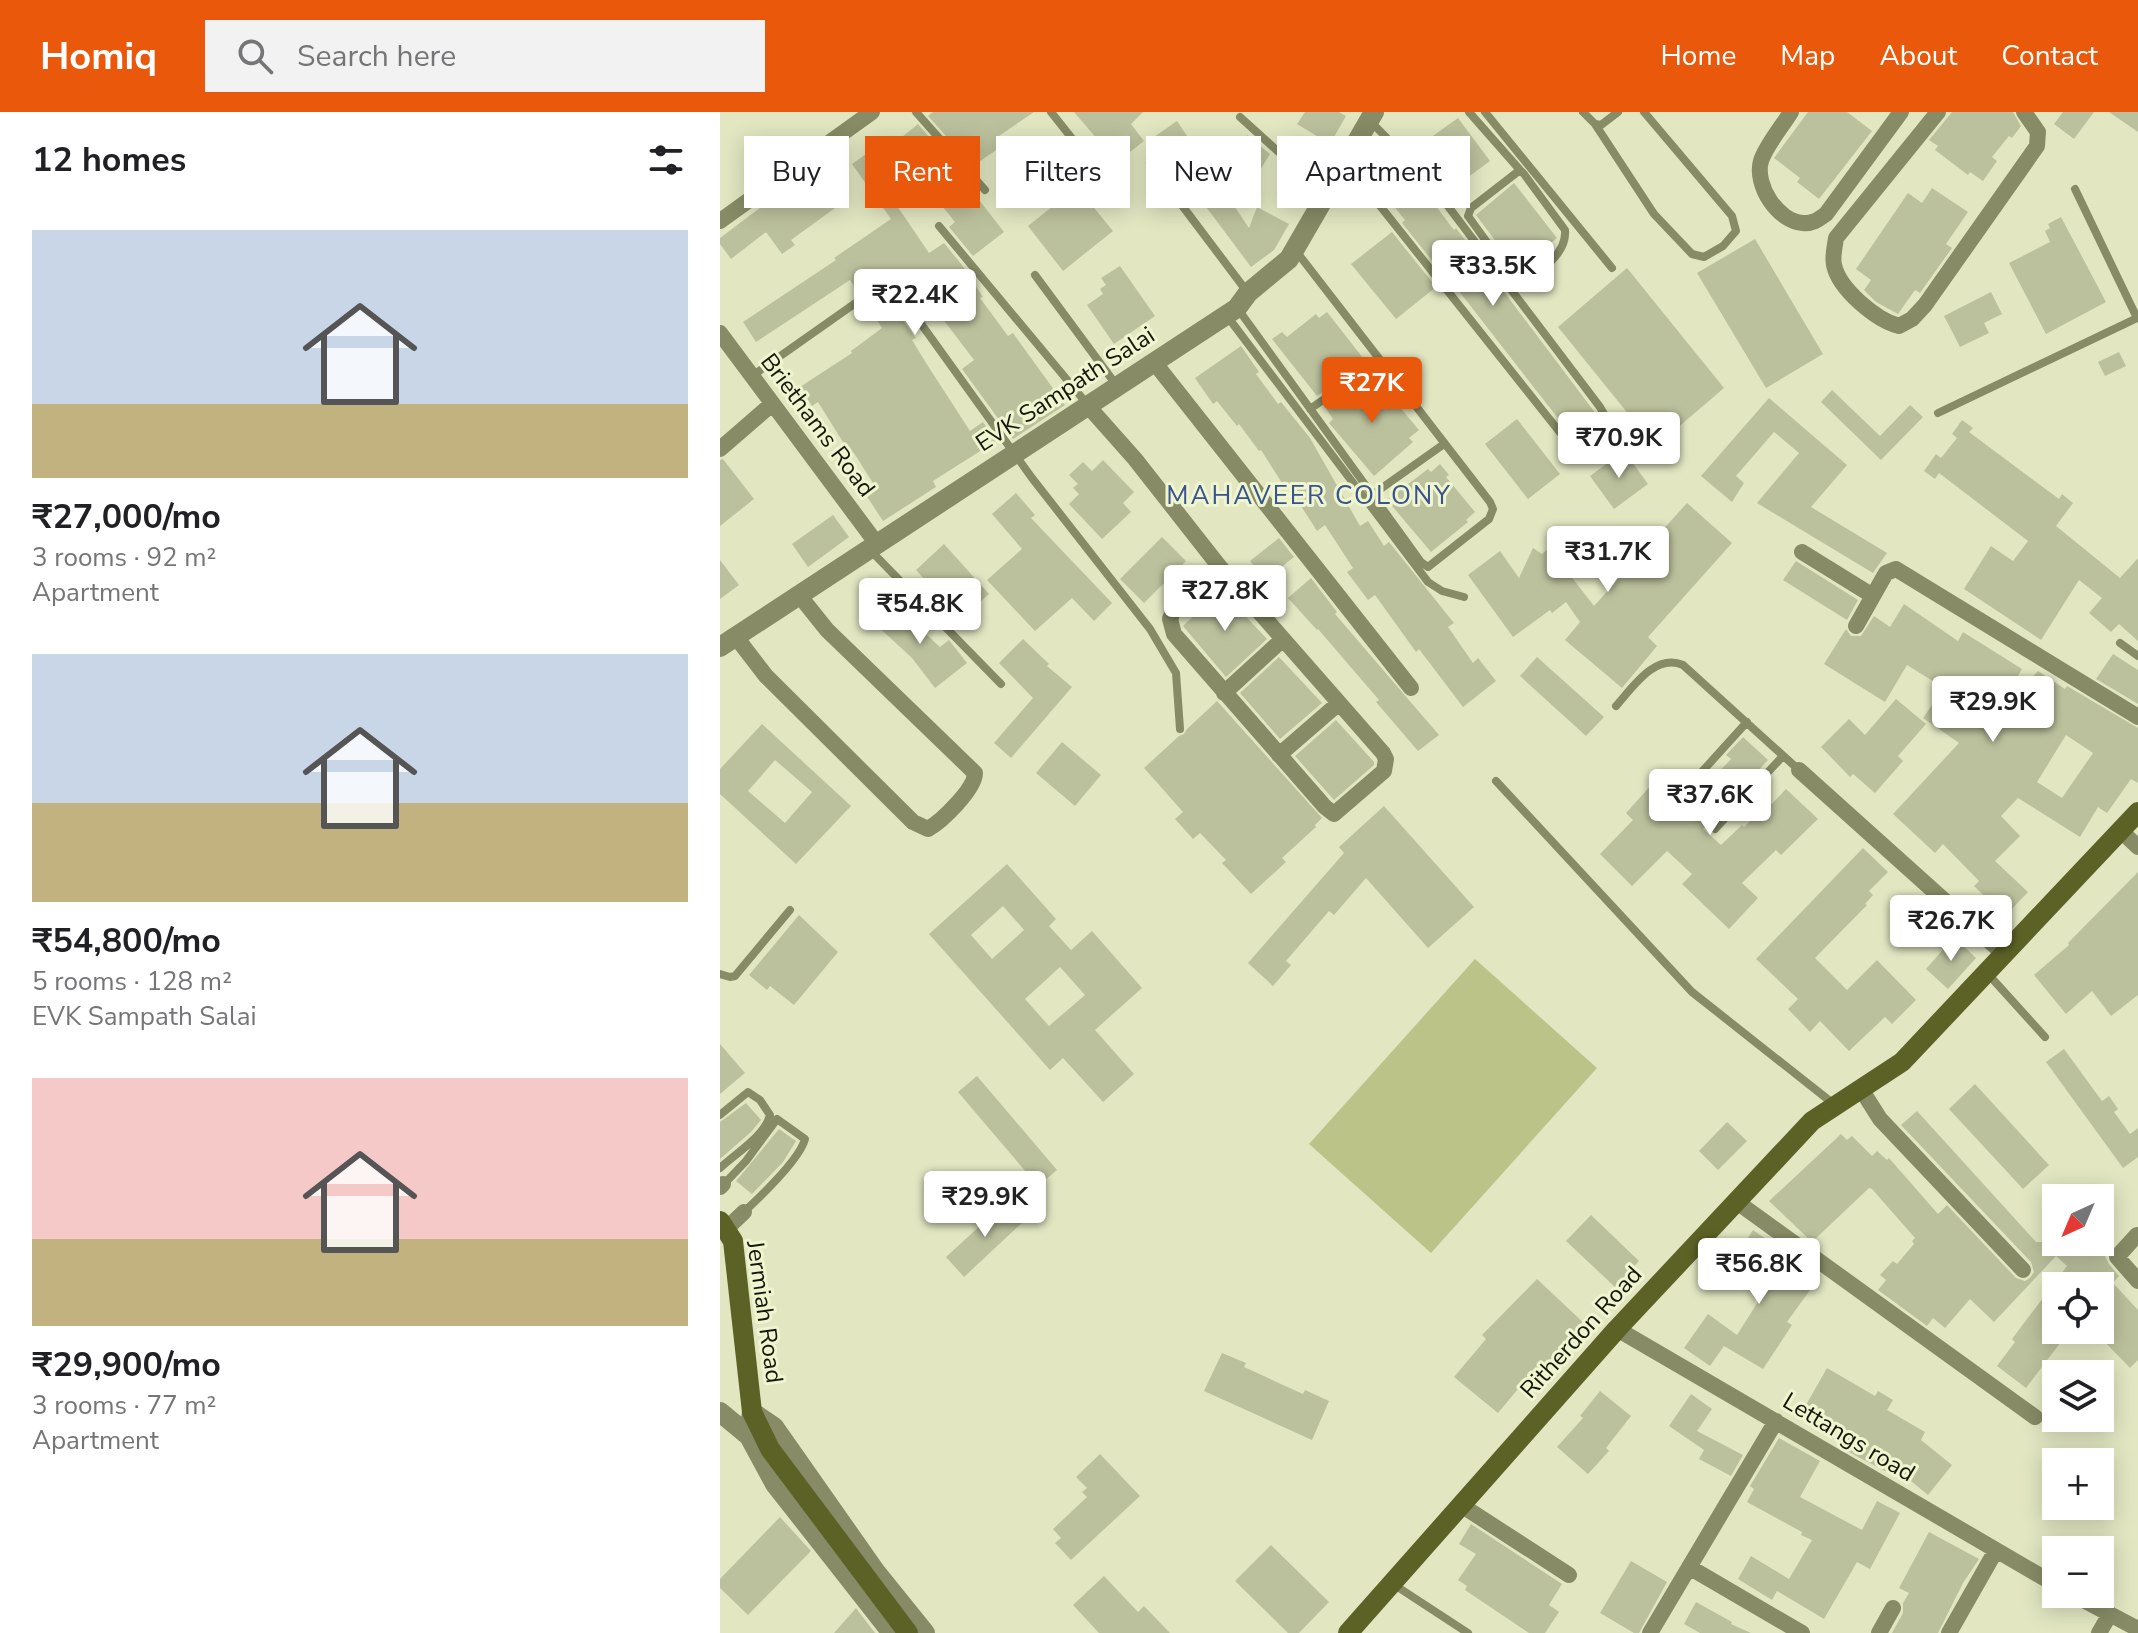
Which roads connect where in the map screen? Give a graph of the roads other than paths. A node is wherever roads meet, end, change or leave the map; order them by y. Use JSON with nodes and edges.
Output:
{"nodes":[{"id":1,"x":872,"y":112,"type":"edge"},
{"id":2,"x":916,"y":112,"type":"edge"},
{"id":3,"x":1051,"y":112,"type":"edge"},
{"id":4,"x":1469,"y":112,"type":"edge"},
{"id":5,"x":1485,"y":112,"type":"edge"},
{"id":6,"x":1583,"y":112,"type":"edge"},
{"id":7,"x":1618,"y":112,"type":"edge"},
{"id":8,"x":1644,"y":112,"type":"edge"},
{"id":9,"x":1791,"y":112,"type":"edge"},
{"id":10,"x":1901,"y":112,"type":"edge"},
{"id":11,"x":1938,"y":112,"type":"edge"},
{"id":12,"x":2024,"y":112,"type":"edge"},
{"id":13,"x":1372,"y":116,"type":"edge"},
{"id":14,"x":1240,"y":117,"type":"dead end"},
{"id":15,"x":1595,"y":124,"type":"junction"},
{"id":16,"x":1070,"y":136,"type":"edge"},
{"id":17,"x":1360,"y":136,"type":"edge"},
{"id":18,"x":1389,"y":136,"type":"edge"},
{"id":19,"x":1277,"y":150,"type":"edge"},
{"id":20,"x":1520,"y":170,"type":"junction"},
{"id":21,"x":2075,"y":189,"type":"dead end"},
{"id":22,"x":985,"y":190,"type":"dead end"},
{"id":23,"x":1177,"y":208,"type":"edge"},
{"id":24,"x":1318,"y":208,"type":"edge"},
{"id":25,"x":1382,"y":208,"type":"edge"},
{"id":26,"x":1449,"y":208,"type":"edge"},
{"id":27,"x":720,"y":221,"type":"edge"},
{"id":28,"x":939,"y":226,"type":"dead end"},
{"id":29,"x":1295,"y":249,"type":"junction"},
{"id":30,"x":1612,"y":268,"type":"dead end"},
{"id":31,"x":1035,"y":275,"type":"dead end"},
{"id":32,"x":857,"y":302,"type":"dead end"},
{"id":33,"x":1237,"y":306,"type":"junction"},
{"id":34,"x":2137,"y":318,"type":"edge"},
{"id":35,"x":919,"y":321,"type":"dead end"},
{"id":36,"x":720,"y":333,"type":"edge"},
{"id":37,"x":1380,"y":360,"type":"junction"},
{"id":38,"x":1154,"y":362,"type":"junction"},
{"id":39,"x":752,"y":376,"type":"junction"},
{"id":40,"x":1117,"y":386,"type":"junction"},
{"id":41,"x":772,"y":404,"type":"junction"},
{"id":42,"x":1088,"y":406,"type":"junction"},
{"id":43,"x":1310,"y":409,"type":"junction"},
{"id":44,"x":1938,"y":413,"type":"dead end"},
{"id":45,"x":1614,"y":441,"type":"dead end"},
{"id":46,"x":1444,"y":444,"type":"junction"},
{"id":47,"x":1570,"y":445,"type":"junction"},
{"id":48,"x":720,"y":449,"type":"edge"},
{"id":49,"x":1014,"y":454,"type":"junction"},
{"id":50,"x":1372,"y":495,"type":"junction"},
{"id":51,"x":873,"y":547,"type":"junction"},
{"id":52,"x":1802,"y":552,"type":"dead end"},
{"id":53,"x":1219,"y":566,"type":"junction"},
{"id":54,"x":799,"y":595,"type":"junction"},
{"id":55,"x":1873,"y":596,"type":"junction"},
{"id":56,"x":1464,"y":597,"type":"dead end"},
{"id":57,"x":1856,"y":626,"type":"dead end"},
{"id":58,"x":1283,"y":639,"type":"junction"},
{"id":59,"x":728,"y":642,"type":"edge"},
{"id":60,"x":2120,"y":643,"type":"dead end"},
{"id":61,"x":2138,"y":656,"type":"edge"},
{"id":62,"x":1001,"y":684,"type":"dead end"},
{"id":63,"x":1411,"y":688,"type":"dead end"},
{"id":64,"x":1224,"y":693,"type":"junction"},
{"id":65,"x":1339,"y":703,"type":"junction"},
{"id":66,"x":1616,"y":706,"type":"dead end"},
{"id":67,"x":2138,"y":717,"type":"edge"},
{"id":68,"x":1747,"y":722,"type":"junction"},
{"id":69,"x":1180,"y":729,"type":"dead end"},
{"id":70,"x":1279,"y":755,"type":"junction"},
{"id":71,"x":1783,"y":756,"type":"junction"},
{"id":72,"x":1799,"y":770,"type":"joint"},
{"id":73,"x":1496,"y":781,"type":"dead end"},
{"id":74,"x":1679,"y":797,"type":"dead end"},
{"id":75,"x":2138,"y":812,"type":"edge"},
{"id":76,"x":1715,"y":829,"type":"dead end"},
{"id":77,"x":2121,"y":831,"type":"junction"},
{"id":78,"x":2138,"y":847,"type":"edge"},
{"id":79,"x":790,"y":910,"type":"dead end"},
{"id":80,"x":2005,"y":955,"type":"junction"},
{"id":81,"x":720,"y":974,"type":"edge"},
{"id":82,"x":1987,"y":974,"type":"junction"},
{"id":83,"x":2045,"y":1037,"type":"dead end"},
{"id":84,"x":1861,"y":1089,"type":"junction"},
{"id":85,"x":1835,"y":1106,"type":"junction"},
{"id":86,"x":720,"y":1115,"type":"edge"},
{"id":87,"x":721,"y":1180,"type":"edge"},
{"id":88,"x":1737,"y":1202,"type":"junction"},
{"id":89,"x":744,"y":1212,"type":"joint"},
{"id":90,"x":2137,"y":1235,"type":"edge"},
{"id":91,"x":724,"y":1237,"type":"edge"},
{"id":92,"x":2023,"y":1270,"type":"dead end"},
{"id":93,"x":2138,"y":1281,"type":"edge"},
{"id":94,"x":1617,"y":1329,"type":"junction"},
{"id":95,"x":720,"y":1412,"type":"edge"},
{"id":96,"x":752,"y":1412,"type":"junction"},
{"id":97,"x":2035,"y":1417,"type":"dead end"},
{"id":98,"x":1776,"y":1421,"type":"junction"},
{"id":99,"x":749,"y":1436,"type":"junction"},
{"id":100,"x":1461,"y":1505,"type":"junction"},
{"id":101,"x":1995,"y":1552,"type":"junction"},
{"id":102,"x":1689,"y":1567,"type":"junction"},
{"id":103,"x":1569,"y":1575,"type":"dead end"},
{"id":104,"x":2042,"y":1577,"type":"edge"},
{"id":105,"x":1392,"y":1584,"type":"junction"},
{"id":106,"x":1893,"y":1608,"type":"dead end"},
{"id":107,"x":2099,"y":1608,"type":"edge"},
{"id":108,"x":2110,"y":1614,"type":"junction"},
{"id":109,"x":2138,"y":1629,"type":"edge"},
{"id":110,"x":1654,"y":1632,"type":"edge"},
{"id":111,"x":892,"y":1633,"type":"edge"},
{"id":112,"x":908,"y":1633,"type":"edge"},
{"id":113,"x":925,"y":1633,"type":"edge"},
{"id":114,"x":1348,"y":1633,"type":"edge"},
{"id":115,"x":1468,"y":1633,"type":"edge"},
{"id":116,"x":1802,"y":1633,"type":"edge"},
{"id":117,"x":1879,"y":1633,"type":"edge"},
{"id":118,"x":1949,"y":1633,"type":"edge"},
{"id":119,"x":2099,"y":1633,"type":"edge"}],
"edges":[{"from":1,"to":27,"type":"street"},
{"from":2,"to":22,"type":"lane"},
{"from":3,"to":16,"type":"lane"},
{"from":4,"to":20,"type":"lane"},
{"from":5,"to":30,"type":"lane"},
{"from":6,"to":15,"type":"lane"},
{"from":7,"to":15,"type":"lane"},
{"from":8,"to":15,"type":"lane"},
{"from":9,"to":10,"type":"street"},
{"from":11,"to":12,"type":"street"},
{"from":13,"to":17,"type":"street","name":"EVK Sampath Salai"},
{"from":13,"to":18,"type":"lane"},
{"from":14,"to":19,"type":"lane"},
{"from":20,"to":20,"type":"lane"},
{"from":21,"to":34,"type":"lane"},
{"from":23,"to":33,"type":"lane"},
{"from":24,"to":29,"type":"street","name":"EVK Sampath Salai"},
{"from":25,"to":47,"type":"lane"},
{"from":26,"to":47,"type":"lane"},
{"from":28,"to":42,"type":"lane"},
{"from":29,"to":33,"type":"street","name":"EVK Sampath Salai"},
{"from":29,"to":37,"type":"lane"},
{"from":31,"to":40,"type":"lane"},
{"from":32,"to":39,"type":"lane"},
{"from":33,"to":38,"type":"street","name":"EVK Sampath Salai"},
{"from":33,"to":43,"type":"lane"},
{"from":33,"to":56,"type":"lane"},
{"from":34,"to":44,"type":"lane"},
{"from":35,"to":49,"type":"lane"},
{"from":36,"to":39,"type":"street","name":"Briethams Road"},
{"from":37,"to":43,"type":"lane"},
{"from":37,"to":46,"type":"lane"},
{"from":38,"to":40,"type":"street","name":"EVK Sampath Salai"},
{"from":38,"to":63,"type":"street"},
{"from":39,"to":41,"type":"street","name":"Briethams Road"},
{"from":40,"to":42,"type":"street","name":"EVK Sampath Salai"},
{"from":41,"to":48,"type":"street"},
{"from":41,"to":51,"type":"street","name":"Briethams Road"},
{"from":42,"to":49,"type":"street","name":"EVK Sampath Salai"},
{"from":42,"to":53,"type":"street"},
{"from":43,"to":50,"type":"lane"},
{"from":45,"to":47,"type":"lane"},
{"from":46,"to":50,"type":"lane"},
{"from":46,"to":50,"type":"lane"},
{"from":49,"to":51,"type":"street","name":"EVK Sampath Salai"},
{"from":49,"to":69,"type":"lane"},
{"from":51,"to":54,"type":"street","name":"EVK Sampath Salai"},
{"from":51,"to":62,"type":"lane"},
{"from":52,"to":55,"type":"street"},
{"from":53,"to":58,"type":"street"},
{"from":53,"to":64,"type":"street"},
{"from":54,"to":59,"type":"street","name":"EVK Sampath Salai"},
{"from":54,"to":59,"type":"street"},
{"from":55,"to":57,"type":"street"},
{"from":55,"to":67,"type":"street"},
{"from":58,"to":64,"type":"street"},
{"from":58,"to":65,"type":"street"},
{"from":60,"to":61,"type":"lane"},
{"from":64,"to":70,"type":"street"},
{"from":65,"to":70,"type":"street"},
{"from":65,"to":70,"type":"street"},
{"from":66,"to":68,"type":"lane"},
{"from":68,"to":71,"type":"lane"},
{"from":68,"to":74,"type":"lane"},
{"from":71,"to":72,"type":"lane"},
{"from":71,"to":76,"type":"lane"},
{"from":72,"to":80,"type":"street"},
{"from":73,"to":85,"type":"lane"},
{"from":75,"to":77,"type":"main road","name":"Ritherdon Road"},
{"from":77,"to":78,"type":"street"},
{"from":77,"to":80,"type":"main road","name":"Ritherdon Road"},
{"from":79,"to":81,"type":"lane"},
{"from":80,"to":82,"type":"main road","name":"Ritherdon Road"},
{"from":82,"to":83,"type":"lane"},
{"from":82,"to":84,"type":"main road","name":"Ritherdon Road"},
{"from":84,"to":85,"type":"main road","name":"Ritherdon Road"},
{"from":84,"to":92,"type":"street"},
{"from":85,"to":88,"type":"main road","name":"Ritherdon Road"},
{"from":86,"to":87,"type":"lane"},
{"from":87,"to":89,"type":"lane"},
{"from":88,"to":94,"type":"main road","name":"Ritherdon Road"},
{"from":88,"to":97,"type":"street"},
{"from":89,"to":91,"type":"street"},
{"from":90,"to":93,"type":"street"},
{"from":91,"to":96,"type":"main road","name":"Jermiah Road"},
{"from":94,"to":98,"type":"street","name":"Lettangs road"},
{"from":94,"to":100,"type":"main road","name":"Ritherdon Road"},
{"from":95,"to":99,"type":"street"},
{"from":96,"to":99,"type":"street"},
{"from":96,"to":112,"type":"main road","name":"Jermiah Road"},
{"from":96,"to":113,"type":"street"},
{"from":98,"to":101,"type":"street","name":"Lettangs road"},
{"from":98,"to":102,"type":"street"},
{"from":99,"to":111,"type":"street"},
{"from":100,"to":103,"type":"street"},
{"from":100,"to":105,"type":"main road","name":"Ritherdon Road"},
{"from":101,"to":104,"type":"street","name":"Lettangs road"},
{"from":101,"to":118,"type":"street"},
{"from":102,"to":110,"type":"street"},
{"from":102,"to":116,"type":"street"},
{"from":105,"to":114,"type":"main road","name":"Ritherdon Road"},
{"from":105,"to":115,"type":"lane"},
{"from":106,"to":117,"type":"street"},
{"from":107,"to":108,"type":"street"},
{"from":108,"to":109,"type":"street"},
{"from":108,"to":119,"type":"street"}]}
